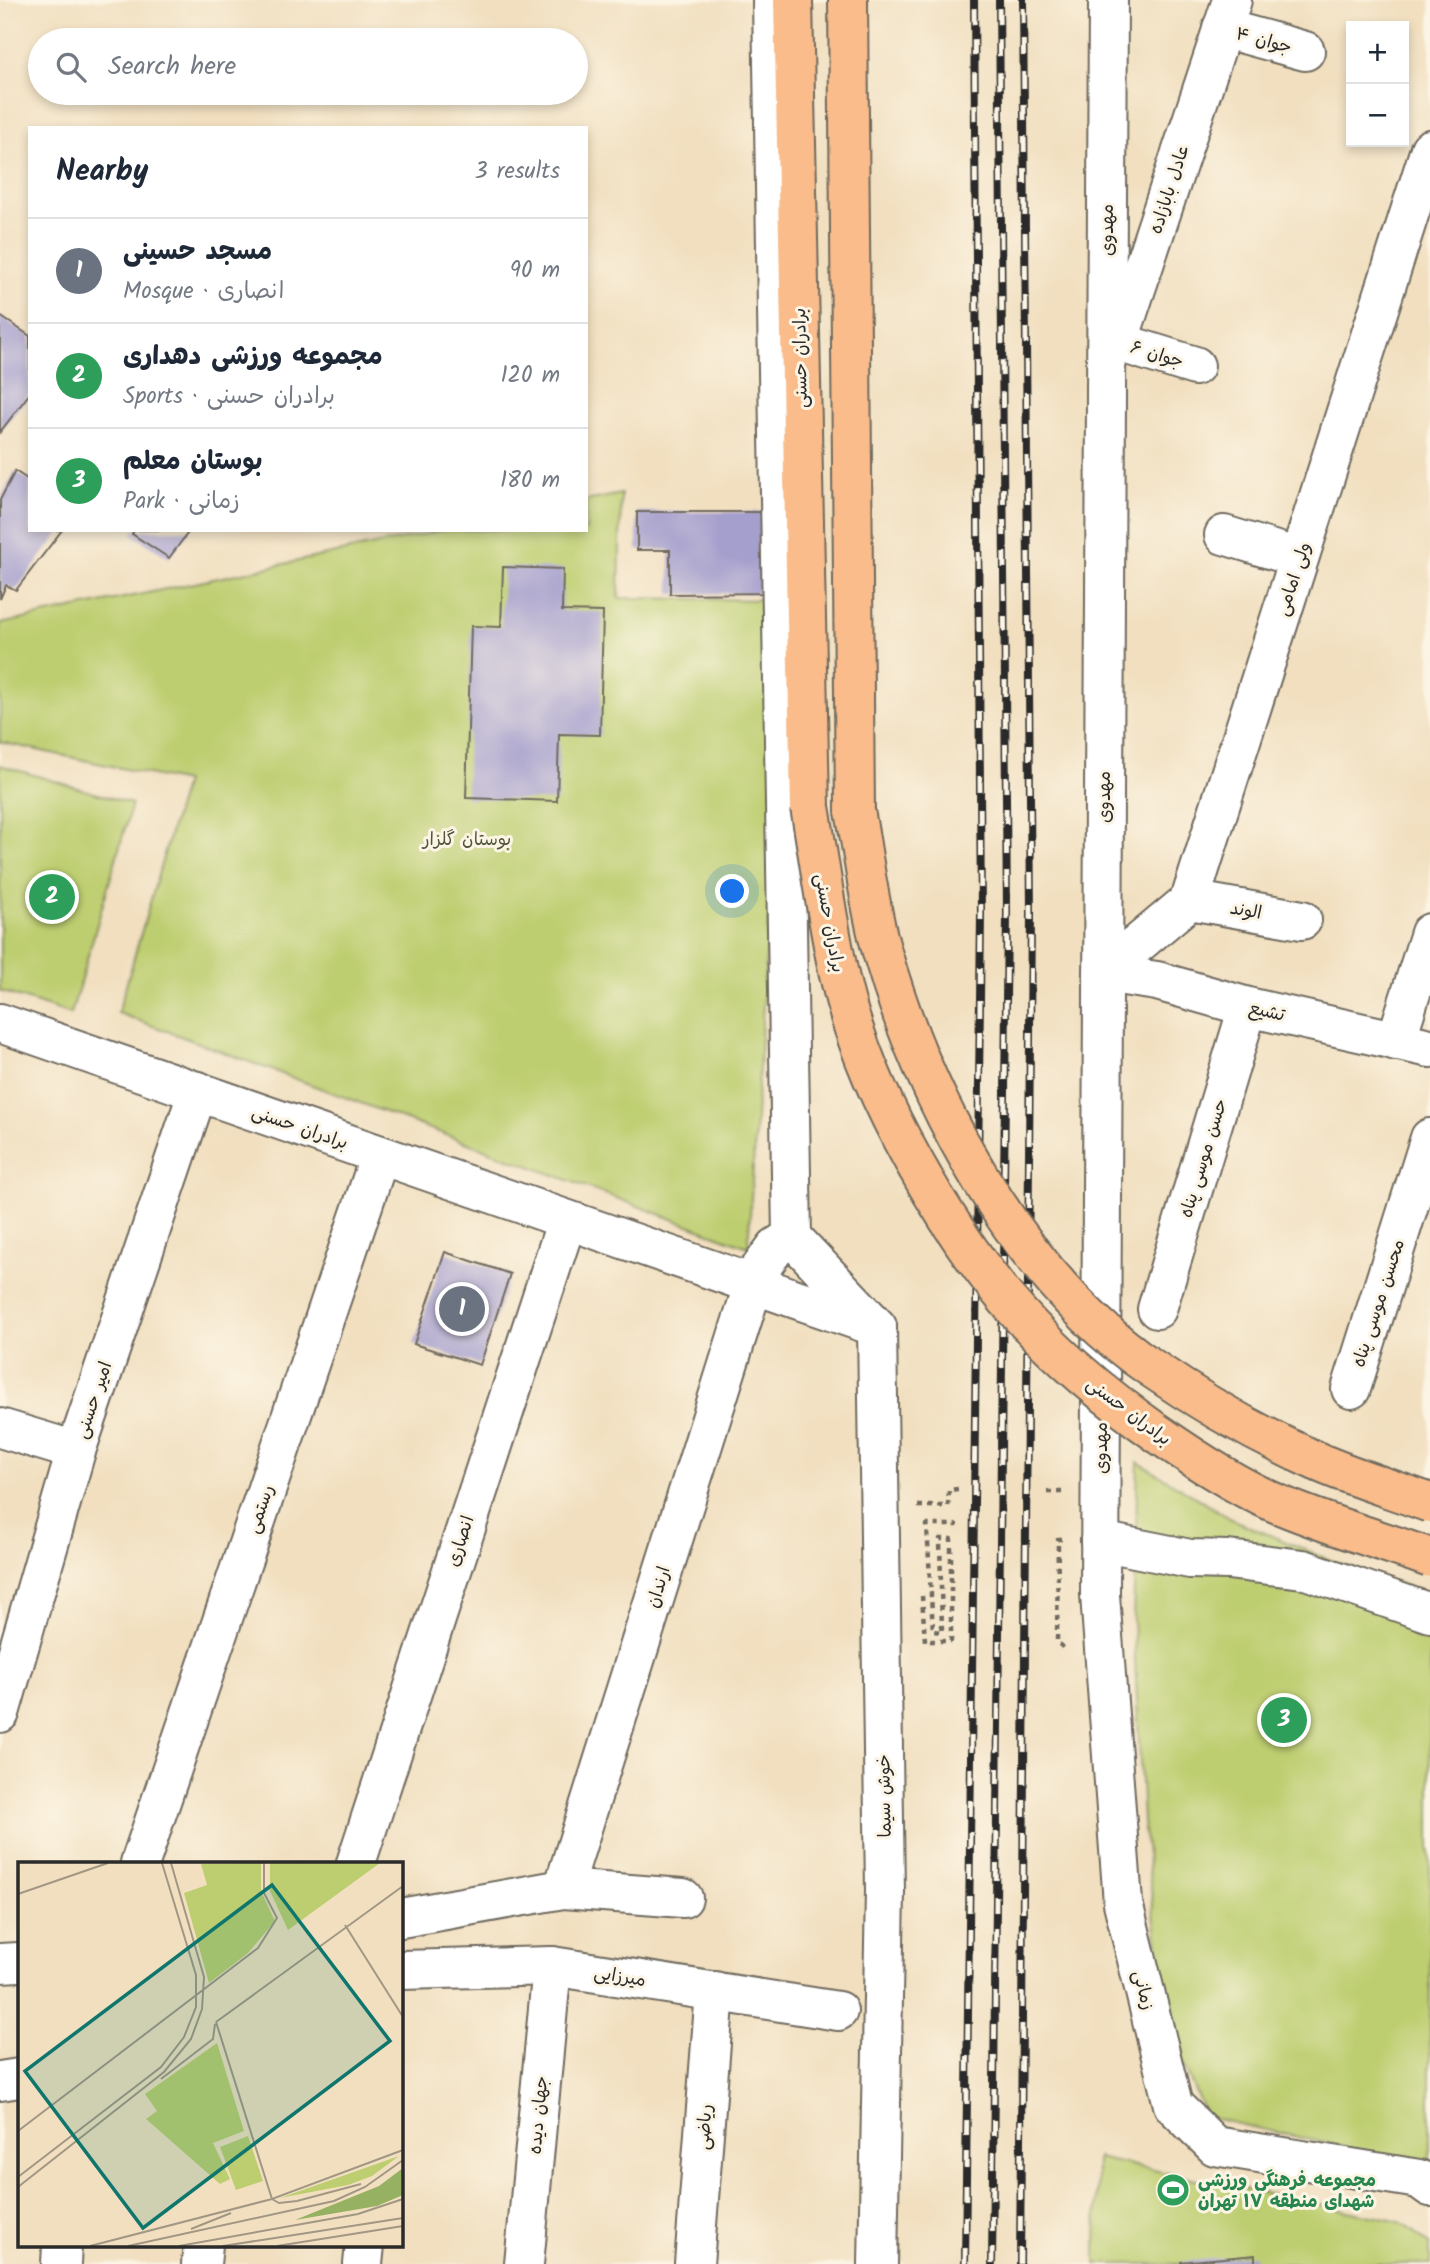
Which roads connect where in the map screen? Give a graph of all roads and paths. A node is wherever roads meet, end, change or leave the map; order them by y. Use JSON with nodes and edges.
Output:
{"nodes":[{"id":1,"x":772,"y":0,"type":"edge"},
{"id":2,"x":793,"y":0,"type":"edge"},
{"id":3,"x":848,"y":0,"type":"edge"},
{"id":4,"x":1108,"y":0,"type":"edge"},
{"id":5,"x":1227,"y":14,"type":"edge"},
{"id":6,"x":1305,"y":51,"type":"dead end"},
{"id":7,"x":1430,"y":149,"type":"edge"},
{"id":8,"x":1118,"y":342,"type":"junction"},
{"id":9,"x":1195,"y":366,"type":"dead end"},
{"id":10,"x":1107,"y":378,"type":"junction"},
{"id":11,"x":1224,"y":535,"type":"dead end"},
{"id":12,"x":1299,"y":558,"type":"junction"},
{"id":13,"x":1190,"y":900,"type":"junction"},
{"id":14,"x":1301,"y":920,"type":"dead end"},
{"id":15,"x":1430,"y":933,"type":"edge"},
{"id":16,"x":1103,"y":973,"type":"junction"},
{"id":17,"x":1248,"y":1007,"type":"junction"},
{"id":18,"x":0,"y":1023,"type":"edge"},
{"id":19,"x":1413,"y":1045,"type":"edge"},
{"id":20,"x":198,"y":1091,"type":"junction"},
{"id":21,"x":1430,"y":1138,"type":"edge"},
{"id":22,"x":380,"y":1155,"type":"junction"},
{"id":23,"x":567,"y":1220,"type":"junction"},
{"id":24,"x":792,"y":1237,"type":"junction"},
{"id":25,"x":753,"y":1284,"type":"junction"},
{"id":26,"x":1157,"y":1309,"type":"dead end"},
{"id":27,"x":877,"y":1327,"type":"junction"},
{"id":28,"x":1351,"y":1389,"type":"dead end"},
{"id":29,"x":0,"y":1428,"type":"edge"},
{"id":30,"x":76,"y":1451,"type":"junction"},
{"id":31,"x":958,"y":1489,"type":"dead end"},
{"id":32,"x":1430,"y":1503,"type":"edge"},
{"id":33,"x":880,"y":1507,"type":"junction"},
{"id":34,"x":958,"y":1525,"type":"dead end"},
{"id":35,"x":1100,"y":1541,"type":"junction"},
{"id":36,"x":1430,"y":1558,"type":"edge"},
{"id":37,"x":922,"y":1589,"type":"dead end"},
{"id":38,"x":1100,"y":1595,"type":"joint"},
{"id":39,"x":1430,"y":1613,"type":"edge"},
{"id":40,"x":0,"y":1713,"type":"edge"},
{"id":41,"x":140,"y":1862,"type":"edge"},
{"id":42,"x":356,"y":1862,"type":"edge"},
{"id":43,"x":563,"y":1889,"type":"junction"},
{"id":44,"x":682,"y":1898,"type":"dead end"},
{"id":45,"x":402,"y":1918,"type":"edge"},
{"id":46,"x":18,"y":1962,"type":"edge"},
{"id":47,"x":0,"y":1963,"type":"edge"},
{"id":48,"x":552,"y":1966,"type":"junction"},
{"id":49,"x":402,"y":1970,"type":"edge"},
{"id":50,"x":715,"y":1991,"type":"junction"},
{"id":51,"x":838,"y":2011,"type":"dead end"},
{"id":52,"x":1430,"y":2187,"type":"edge"},
{"id":53,"x":62,"y":2246,"type":"edge"},
{"id":54,"x":203,"y":2246,"type":"edge"},
{"id":55,"x":365,"y":2246,"type":"edge"},
{"id":56,"x":61,"y":2264,"type":"edge"},
{"id":57,"x":201,"y":2264,"type":"edge"},
{"id":58,"x":363,"y":2264,"type":"edge"},
{"id":59,"x":524,"y":2264,"type":"edge"},
{"id":60,"x":694,"y":2264,"type":"edge"},
{"id":61,"x":878,"y":2264,"type":"edge"}],
"edges":[{"from":1,"to":24,"type":"street"},
{"from":2,"to":36,"type":"main road","name":"برادران حسنی","bridge":true},
{"from":3,"to":32,"type":"main road","bridge":true},
{"from":4,"to":10,"type":"street","name":"مهدوی"},
{"from":5,"to":6,"type":"street","name":"جوان ۴"},
{"from":5,"to":8,"type":"street","name":"عادل بابازاده"},
{"from":7,"to":12,"type":"street","name":"ولی امامی"},
{"from":8,"to":9,"type":"street","name":"جوان ۶"},
{"from":8,"to":10,"type":"street","name":"عادل بابازاده"},
{"from":10,"to":16,"type":"street","name":"مهدوی"},
{"from":11,"to":12,"type":"street"},
{"from":12,"to":13,"type":"street","name":"ولی امامی"},
{"from":13,"to":14,"type":"street","name":"الوند"},
{"from":13,"to":16,"type":"street"},
{"from":15,"to":19,"type":"street"},
{"from":16,"to":17,"type":"street","name":"تشیع"},
{"from":16,"to":35,"type":"street","name":"مهدوی"},
{"from":17,"to":19,"type":"street","name":"تشیع"},
{"from":17,"to":26,"type":"street","name":"حسن موسی پناه"},
{"from":18,"to":20,"type":"street","name":"برادران حسنی"},
{"from":20,"to":22,"type":"street","name":"برادران حسنی"},
{"from":20,"to":30,"type":"street","name":"امیر حسنی"},
{"from":21,"to":28,"type":"street","name":"محسن موسی پناه"},
{"from":22,"to":23,"type":"street","name":"برادران حسنی"},
{"from":22,"to":41,"type":"street","name":"رستمی"},
{"from":23,"to":25,"type":"street","name":"برادران حسنی"},
{"from":23,"to":42,"type":"street","name":"انصاری"},
{"from":24,"to":25,"type":"street","name":"ارندان"},
{"from":24,"to":27,"type":"street"},
{"from":25,"to":27,"type":"street","name":"برادران حسنی"},
{"from":25,"to":43,"type":"street","name":"ارندان"},
{"from":27,"to":33,"type":"street","name":"خوش سیما"},
{"from":29,"to":30,"type":"street"},
{"from":30,"to":40,"type":"street","name":"امیر حسنی"},
{"from":31,"to":33,"type":"path"},
{"from":33,"to":61,"type":"street","name":"خوش سیما"},
{"from":34,"to":37,"type":"path"},
{"from":35,"to":38,"type":"street","name":"مهدوی"},
{"from":35,"to":39,"type":"street"},
{"from":38,"to":52,"type":"street","name":"زمانی"},
{"from":43,"to":44,"type":"street"},
{"from":43,"to":45,"type":"street"},
{"from":46,"to":47,"type":"street"},
{"from":48,"to":49,"type":"street","name":"میرزایی"},
{"from":48,"to":50,"type":"street","name":"میرزایی"},
{"from":48,"to":59,"type":"street","name":"جهان دیده"},
{"from":50,"to":51,"type":"street","name":"میرزایی"},
{"from":50,"to":60,"type":"street","name":"ریاضی"},
{"from":53,"to":56,"type":"street"},
{"from":54,"to":57,"type":"street"},
{"from":55,"to":58,"type":"street"}]}
